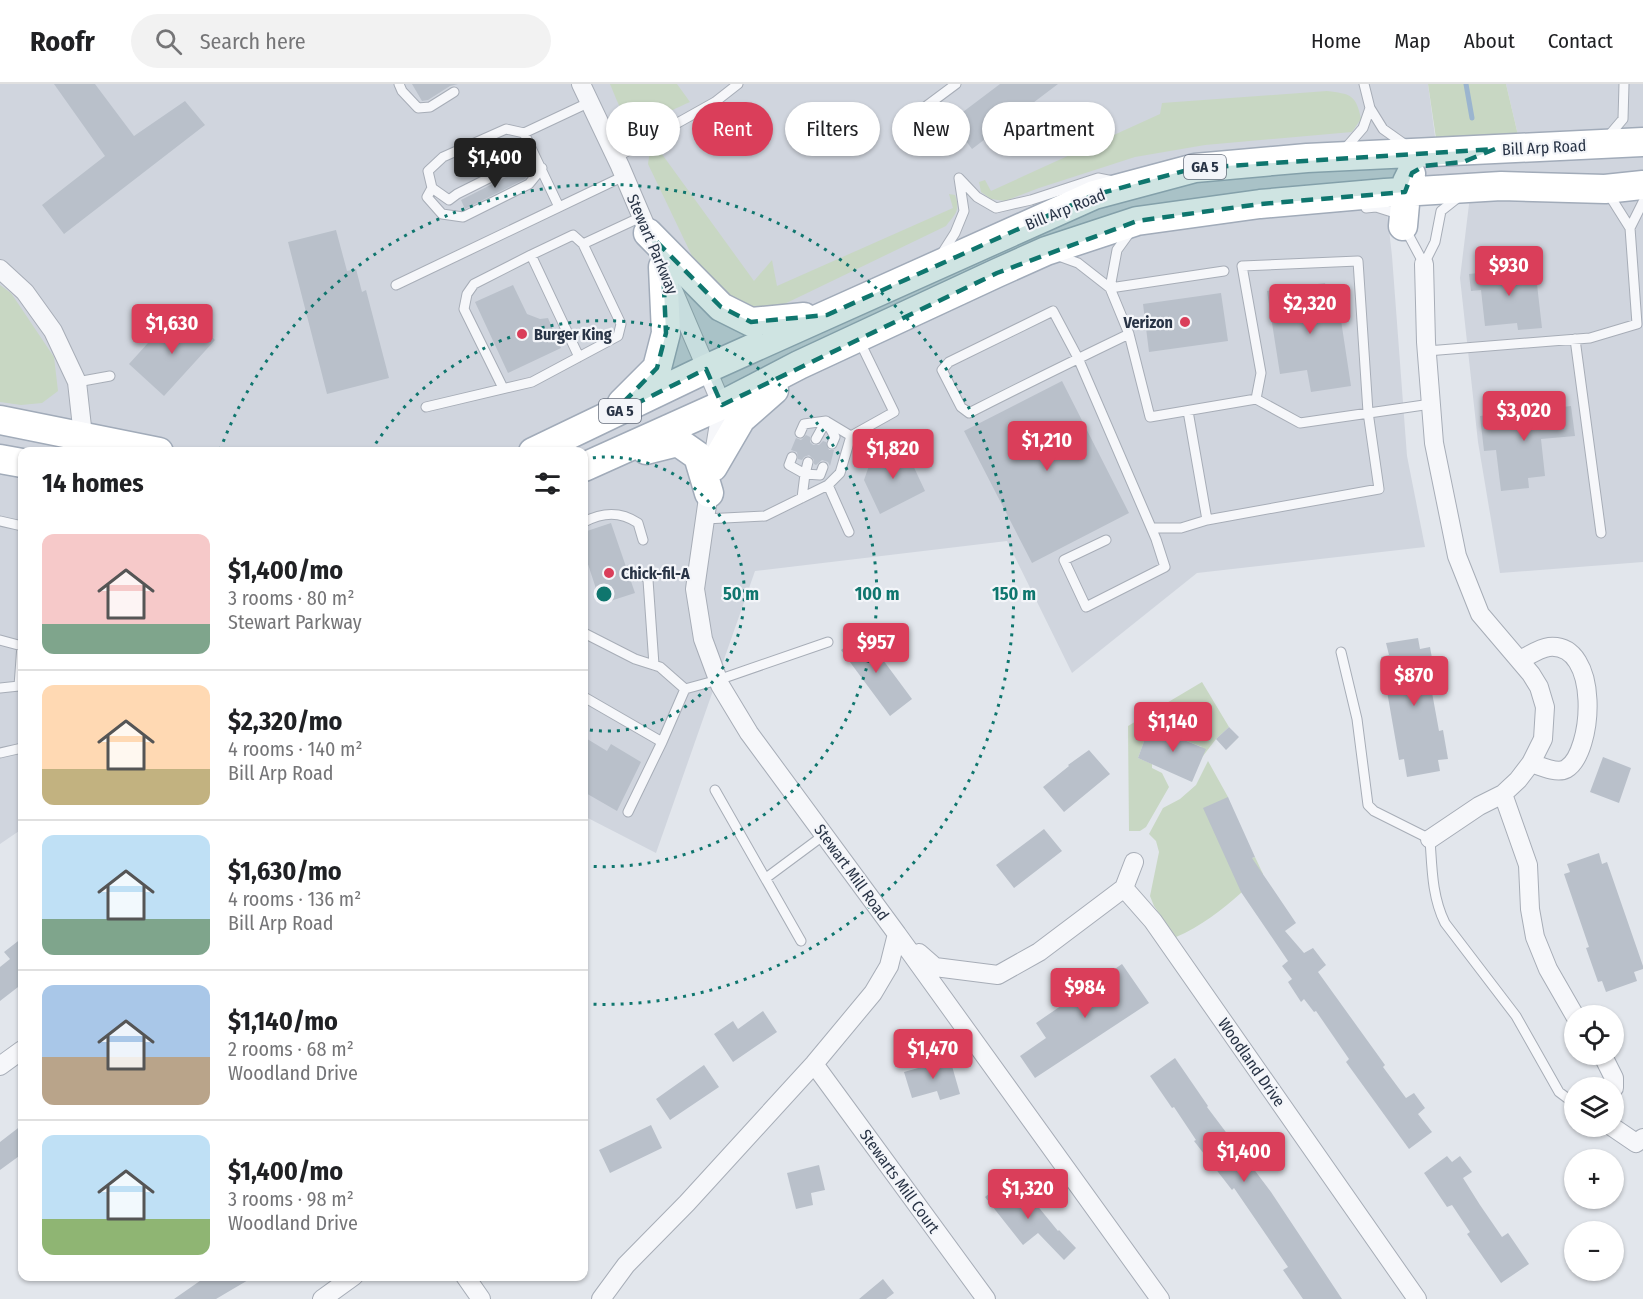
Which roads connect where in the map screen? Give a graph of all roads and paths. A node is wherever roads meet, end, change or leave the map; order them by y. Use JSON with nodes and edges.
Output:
{"nodes":[{"id":1,"x":399,"y":84,"type":"edge"},
{"id":2,"x":581,"y":84,"type":"edge"},
{"id":3,"x":738,"y":84,"type":"edge"},
{"id":4,"x":956,"y":84,"type":"edge"},
{"id":5,"x":1364,"y":84,"type":"edge"},
{"id":6,"x":1624,"y":84,"type":"edge"},
{"id":7,"x":454,"y":92,"type":"dead end"},
{"id":8,"x":590,"y":102,"type":"junction"},
{"id":9,"x":932,"y":102,"type":"edge"},
{"id":10,"x":1370,"y":108,"type":"junction"},
{"id":11,"x":524,"y":133,"type":"junction"},
{"id":12,"x":1643,"y":142,"type":"edge"},
{"id":13,"x":1601,"y":144,"type":"junction"},
{"id":14,"x":1495,"y":149,"type":"junction"},
{"id":15,"x":1416,"y":153,"type":"junction"},
{"id":16,"x":1337,"y":156,"type":"junction"},
{"id":17,"x":615,"y":158,"type":"junction"},
{"id":18,"x":542,"y":168,"type":"junction"},
{"id":19,"x":624,"y":176,"type":"junction"},
{"id":20,"x":1133,"y":185,"type":"junction"},
{"id":21,"x":1643,"y":185,"type":"edge"},
{"id":22,"x":432,"y":188,"type":"junction"},
{"id":23,"x":1471,"y":188,"type":"junction"},
{"id":24,"x":1605,"y":189,"type":"junction"},
{"id":25,"x":1405,"y":192,"type":"junction"},
{"id":26,"x":1643,"y":202,"type":"edge"},
{"id":27,"x":559,"y":207,"type":"junction"},
{"id":28,"x":1357,"y":208,"type":"dead end"},
{"id":29,"x":1137,"y":221,"type":"junction"},
{"id":30,"x":645,"y":225,"type":"junction"},
{"id":31,"x":1403,"y":226,"type":"junction"},
{"id":32,"x":1630,"y":228,"type":"junction"},
{"id":33,"x":583,"y":244,"type":"junction"},
{"id":34,"x":1046,"y":251,"type":"junction"},
{"id":35,"x":531,"y":255,"type":"junction"},
{"id":36,"x":1424,"y":264,"type":"junction"},
{"id":37,"x":663,"y":267,"type":"junction"},
{"id":38,"x":934,"y":267,"type":"junction"},
{"id":39,"x":0,"y":268,"type":"edge"},
{"id":40,"x":1224,"y":271,"type":"dead end"},
{"id":41,"x":396,"y":285,"type":"dead end"},
{"id":42,"x":1110,"y":288,"type":"junction"},
{"id":43,"x":827,"y":315,"type":"junction"},
{"id":44,"x":1640,"y":325,"type":"edge"},
{"id":45,"x":1129,"y":334,"type":"junction"},
{"id":46,"x":858,"y":338,"type":"junction"},
{"id":47,"x":1575,"y":339,"type":"junction"},
{"id":48,"x":1427,"y":351,"type":"junction"},
{"id":49,"x":579,"y":357,"type":"junction"},
{"id":50,"x":1078,"y":358,"type":"junction"},
{"id":51,"x":799,"y":365,"type":"junction"},
{"id":52,"x":706,"y":369,"type":"junction"},
{"id":53,"x":110,"y":376,"type":"dead end"},
{"id":54,"x":77,"y":382,"type":"junction"},
{"id":55,"x":503,"y":388,"type":"junction"},
{"id":56,"x":1256,"y":399,"type":"junction"},
{"id":57,"x":1431,"y":404,"type":"junction"},
{"id":58,"x":722,"y":405,"type":"junction"},
{"id":59,"x":426,"y":407,"type":"dead end"},
{"id":60,"x":1188,"y":411,"type":"junction"},
{"id":61,"x":1368,"y":412,"type":"junction"},
{"id":62,"x":609,"y":417,"type":"junction"},
{"id":63,"x":0,"y":420,"type":"edge"},
{"id":64,"x":826,"y":421,"type":"junction"},
{"id":65,"x":800,"y":433,"type":"dead end"},
{"id":66,"x":851,"y":436,"type":"junction"},
{"id":67,"x":816,"y":439,"type":"dead end"},
{"id":68,"x":84,"y":444,"type":"edge"},
{"id":69,"x":832,"y":444,"type":"dead end"},
{"id":70,"x":112,"y":447,"type":"edge"},
{"id":71,"x":544,"y":447,"type":"edge"},
{"id":72,"x":792,"y":457,"type":"dead end"},
{"id":73,"x":0,"y":459,"type":"edge"},
{"id":74,"x":18,"y":462,"type":"edge"},
{"id":75,"x":808,"y":462,"type":"dead end"},
{"id":76,"x":588,"y":466,"type":"edge"},
{"id":77,"x":588,"y":467,"type":"edge"},
{"id":78,"x":823,"y":467,"type":"dead end"},
{"id":79,"x":805,"y":474,"type":"junction"},
{"id":80,"x":828,"y":485,"type":"junction"},
{"id":81,"x":709,"y":493,"type":"junction"},
{"id":82,"x":802,"y":498,"type":"junction"},
{"id":83,"x":588,"y":520,"type":"edge"},
{"id":84,"x":1207,"y":520,"type":"junction"},
{"id":85,"x":0,"y":521,"type":"edge"},
{"id":86,"x":18,"y":525,"type":"edge"},
{"id":87,"x":1152,"y":528,"type":"junction"},
{"id":88,"x":849,"y":532,"type":"dead end"},
{"id":89,"x":1601,"y":532,"type":"dead end"},
{"id":90,"x":643,"y":540,"type":"dead end"},
{"id":91,"x":1106,"y":540,"type":"dead end"},
{"id":92,"x":645,"y":576,"type":"dead end"},
{"id":93,"x":588,"y":635,"type":"edge"},
{"id":94,"x":0,"y":640,"type":"edge"},
{"id":95,"x":828,"y":642,"type":"dead end"},
{"id":96,"x":18,"y":645,"type":"edge"},
{"id":97,"x":1341,"y":652,"type":"dead end"},
{"id":98,"x":1520,"y":660,"type":"junction"},
{"id":99,"x":654,"y":665,"type":"junction"},
{"id":100,"x":718,"y":680,"type":"junction"},
{"id":101,"x":18,"y":686,"type":"edge"},
{"id":102,"x":0,"y":688,"type":"edge"},
{"id":103,"x":685,"y":689,"type":"junction"},
{"id":104,"x":588,"y":700,"type":"edge"},
{"id":105,"x":662,"y":742,"type":"junction"},
{"id":106,"x":18,"y":749,"type":"edge"},
{"id":107,"x":0,"y":753,"type":"edge"},
{"id":108,"x":1531,"y":763,"type":"junction"},
{"id":109,"x":715,"y":790,"type":"dead end"},
{"id":110,"x":1503,"y":794,"type":"junction"},
{"id":111,"x":628,"y":812,"type":"dead end"},
{"id":112,"x":824,"y":835,"type":"junction"},
{"id":113,"x":1430,"y":839,"type":"junction"},
{"id":114,"x":1134,"y":862,"type":"dead end"},
{"id":115,"x":766,"y":878,"type":"junction"},
{"id":116,"x":1124,"y":888,"type":"junction"},
{"id":117,"x":897,"y":934,"type":"junction"},
{"id":118,"x":801,"y":941,"type":"dead end"},
{"id":119,"x":1569,"y":1005,"type":"edge"},
{"id":120,"x":18,"y":1053,"type":"edge"},
{"id":121,"x":814,"y":1064,"type":"junction"},
{"id":122,"x":0,"y":1066,"type":"edge"},
{"id":123,"x":1564,"y":1096,"type":"edge"},
{"id":124,"x":1624,"y":1135,"type":"edge"},
{"id":125,"x":1640,"y":1145,"type":"edge"},
{"id":126,"x":347,"y":1281,"type":"edge"},
{"id":127,"x":468,"y":1281,"type":"edge"},
{"id":128,"x":322,"y":1299,"type":"edge"},
{"id":129,"x":481,"y":1299,"type":"edge"},
{"id":130,"x":601,"y":1299,"type":"edge"},
{"id":131,"x":986,"y":1299,"type":"edge"},
{"id":132,"x":1160,"y":1299,"type":"edge"},
{"id":133,"x":1417,"y":1299,"type":"edge"}],
"edges":[{"from":1,"to":7,"type":"lane"},
{"from":2,"to":8,"type":"street","name":"Stewart Parkway"},
{"from":3,"to":17,"type":"lane"},
{"from":4,"to":9,"type":"lane"},
{"from":5,"to":10,"type":"lane"},
{"from":6,"to":13,"type":"lane"},
{"from":8,"to":11,"type":"lane"},
{"from":8,"to":17,"type":"street","name":"Stewart Parkway"},
{"from":10,"to":15,"type":"lane"},
{"from":10,"to":16,"type":"lane"},
{"from":11,"to":18,"type":"lane"},
{"from":11,"to":22,"type":"lane"},
{"from":12,"to":13,"type":"main road","name":"Bill Arp Road","number":"GA 5"},
{"from":13,"to":14,"type":"main road","name":"Bill Arp Road","number":"GA 5"},
{"from":14,"to":15,"type":"main road","name":"Bill Arp Road","number":"GA 5"},
{"from":14,"to":25,"type":"main road"},
{"from":15,"to":16,"type":"main road","name":"Bill Arp Road","number":"GA 5"},
{"from":16,"to":20,"type":"main road","name":"Bill Arp Road","number":"GA 5"},
{"from":17,"to":19,"type":"street","name":"Stewart Parkway"},
{"from":18,"to":22,"type":"lane"},
{"from":18,"to":22,"type":"lane"},
{"from":18,"to":27,"type":"lane"},
{"from":19,"to":27,"type":"lane"},
{"from":19,"to":30,"type":"street","name":"Stewart Parkway"},
{"from":20,"to":38,"type":"main road","name":"Bill Arp Road","number":"GA 5"},
{"from":20,"to":38,"type":"lane"},
{"from":21,"to":24,"type":"main road","name":"Bill Arp Road","number":"GA 5"},
{"from":23,"to":24,"type":"main road","name":"Bill Arp Road","number":"GA 5"},
{"from":23,"to":25,"type":"main road","name":"Bill Arp Road","number":"GA 5"},
{"from":23,"to":36,"type":"lane"},
{"from":24,"to":32,"type":"lane"},
{"from":25,"to":29,"type":"main road","name":"Bill Arp Road","number":"GA 5"},
{"from":25,"to":31,"type":"main road"},
{"from":26,"to":32,"type":"lane"},
{"from":27,"to":41,"type":"lane"},
{"from":28,"to":31,"type":"lane"},
{"from":29,"to":34,"type":"main road","name":"Bill Arp Road","number":"GA 5"},
{"from":29,"to":42,"type":"lane"},
{"from":30,"to":33,"type":"lane"},
{"from":30,"to":37,"type":"street","name":"Stewart Parkway"},
{"from":30,"to":43,"type":"main road"},
{"from":31,"to":36,"type":"lane"},
{"from":32,"to":44,"type":"lane"},
{"from":33,"to":35,"type":"lane"},
{"from":33,"to":49,"type":"lane"},
{"from":34,"to":42,"type":"lane"},
{"from":34,"to":46,"type":"main road","name":"Bill Arp Road","number":"GA 5"},
{"from":35,"to":49,"type":"lane"},
{"from":35,"to":55,"type":"lane"},
{"from":36,"to":48,"type":"street"},
{"from":37,"to":52,"type":"street","name":"Stewart Parkway"},
{"from":37,"to":62,"type":"main road"},
{"from":38,"to":43,"type":"main road","name":"Bill Arp Road","number":"GA 5"},
{"from":39,"to":54,"type":"street"},
{"from":40,"to":42,"type":"lane"},
{"from":42,"to":45,"type":"lane"},
{"from":43,"to":52,"type":"main road","name":"Bill Arp Road","number":"GA 5"},
{"from":44,"to":47,"type":"lane"},
{"from":45,"to":50,"type":"lane"},
{"from":45,"to":60,"type":"lane"},
{"from":46,"to":51,"type":"main road","name":"Bill Arp Road","number":"GA 5"},
{"from":46,"to":66,"type":"lane"},
{"from":47,"to":48,"type":"lane"},
{"from":47,"to":89,"type":"lane"},
{"from":48,"to":57,"type":"street"},
{"from":49,"to":55,"type":"lane"},
{"from":50,"to":50,"type":"lane"},
{"from":50,"to":87,"type":"lane"},
{"from":51,"to":58,"type":"main road","name":"Bill Arp Road","number":"GA 5"},
{"from":51,"to":81,"type":"main road"},
{"from":52,"to":58,"type":"street","name":"Stewart Parkway"},
{"from":52,"to":62,"type":"main road","name":"Bill Arp Road","number":"GA 5"},
{"from":53,"to":54,"type":"lane"},
{"from":54,"to":68,"type":"street"},
{"from":55,"to":59,"type":"lane"},
{"from":56,"to":60,"type":"lane"},
{"from":56,"to":61,"type":"lane"},
{"from":56,"to":61,"type":"lane"},
{"from":57,"to":61,"type":"lane"},
{"from":57,"to":98,"type":"street"},
{"from":58,"to":76,"type":"main road","name":"Bill Arp Road","number":"GA 5"},
{"from":58,"to":81,"type":"street","name":"Stewart Mill Road"},
{"from":60,"to":84,"type":"lane"},
{"from":61,"to":84,"type":"lane"},
{"from":62,"to":71,"type":"main road","name":"Bill Arp Road","number":"GA 5"},
{"from":63,"to":68,"type":"main road"},
{"from":64,"to":65,"type":"lane"},
{"from":64,"to":66,"type":"lane"},
{"from":64,"to":67,"type":"lane"},
{"from":64,"to":69,"type":"lane"},
{"from":66,"to":80,"type":"lane"},
{"from":68,"to":70,"type":"main road"},
{"from":72,"to":79,"type":"lane"},
{"from":73,"to":74,"type":"main road"},
{"from":75,"to":79,"type":"lane"},
{"from":77,"to":81,"type":"main road"},
{"from":78,"to":79,"type":"lane"},
{"from":79,"to":82,"type":"lane"},
{"from":80,"to":82,"type":"lane"},
{"from":80,"to":88,"type":"lane"},
{"from":81,"to":82,"type":"lane"},
{"from":81,"to":100,"type":"street","name":"Stewart Mill Road"},
{"from":83,"to":90,"type":"lane"},
{"from":84,"to":87,"type":"lane"},
{"from":85,"to":86,"type":"lane"},
{"from":87,"to":91,"type":"lane"},
{"from":92,"to":99,"type":"lane"},
{"from":93,"to":99,"type":"lane"},
{"from":94,"to":96,"type":"lane"},
{"from":95,"to":100,"type":"lane"},
{"from":97,"to":113,"type":"lane"},
{"from":98,"to":108,"type":"street"},
{"from":98,"to":108,"type":"street"},
{"from":99,"to":103,"type":"lane"},
{"from":100,"to":103,"type":"lane"},
{"from":100,"to":112,"type":"street","name":"Stewart Mill Road"},
{"from":101,"to":102,"type":"lane"},
{"from":103,"to":105,"type":"lane"},
{"from":104,"to":105,"type":"lane"},
{"from":105,"to":111,"type":"lane"},
{"from":106,"to":107,"type":"lane"},
{"from":108,"to":110,"type":"street"},
{"from":109,"to":115,"type":"lane"},
{"from":110,"to":113,"type":"street"},
{"from":110,"to":119,"type":"street"},
{"from":112,"to":115,"type":"lane"},
{"from":112,"to":117,"type":"street","name":"Stewart Mill Road"},
{"from":113,"to":123,"type":"lane"},
{"from":114,"to":116,"type":"street"},
{"from":115,"to":118,"type":"lane"},
{"from":116,"to":117,"type":"street"},
{"from":116,"to":133,"type":"street","name":"Woodland Drive"},
{"from":117,"to":121,"type":"street","name":"Stewart Mill Road"},
{"from":117,"to":132,"type":"street"},
{"from":120,"to":122,"type":"street"},
{"from":121,"to":130,"type":"street","name":"Stewart Mill Road"},
{"from":121,"to":131,"type":"street","name":"Stewarts Mill Court"},
{"from":124,"to":125,"type":"street"},
{"from":126,"to":128,"type":"street"},
{"from":127,"to":129,"type":"street"}]}
